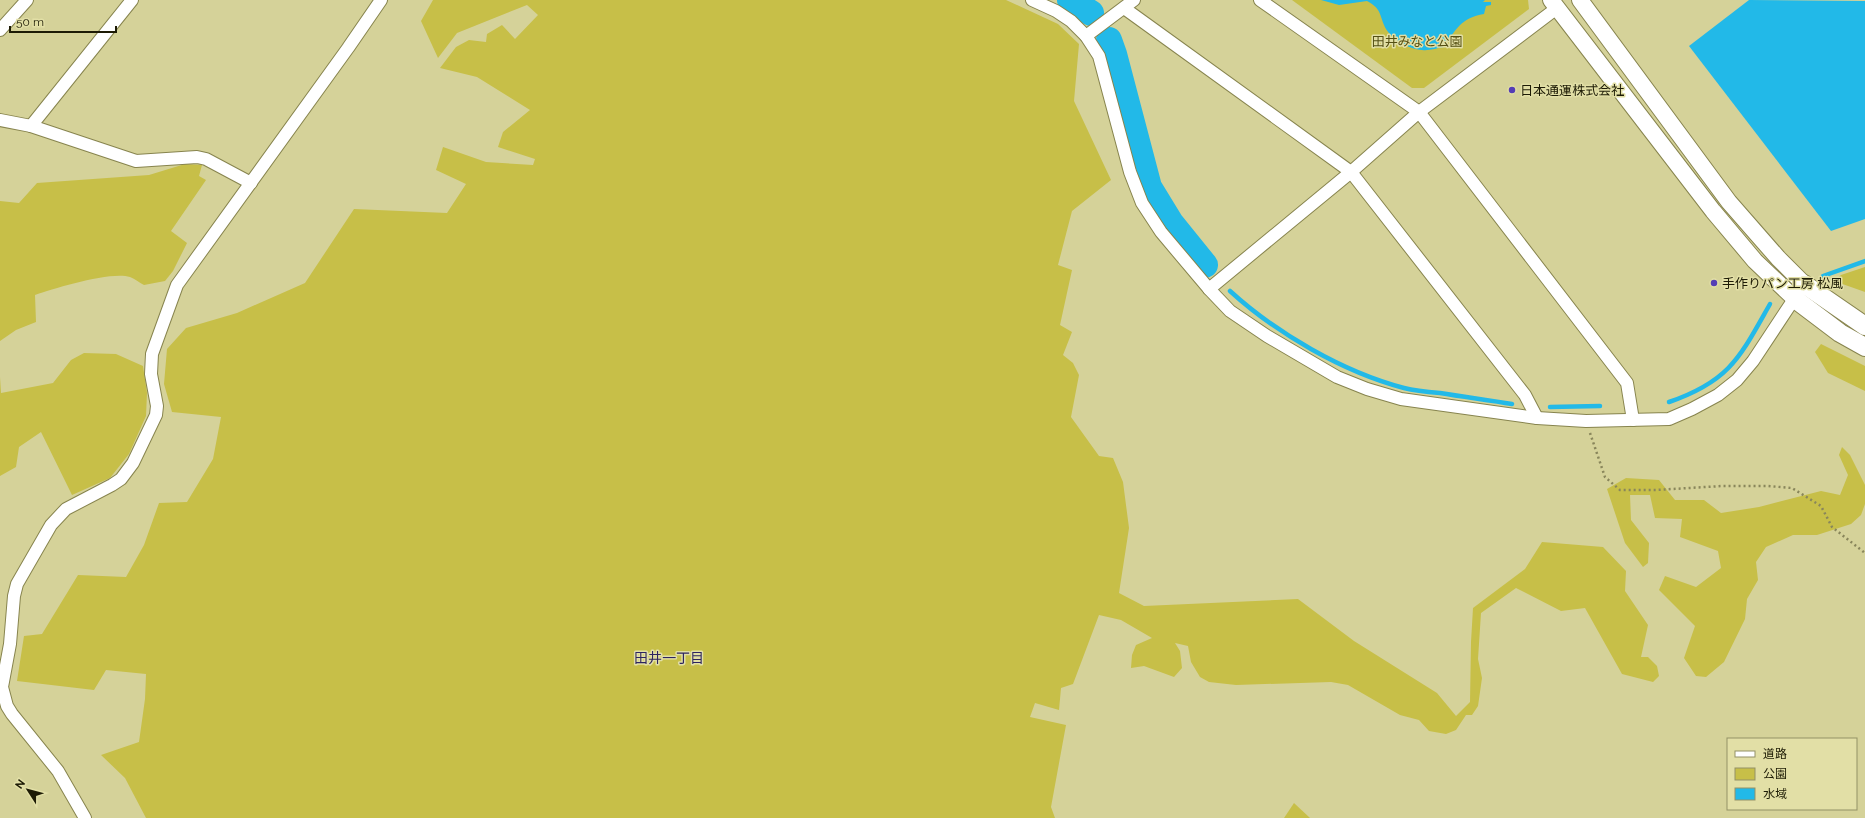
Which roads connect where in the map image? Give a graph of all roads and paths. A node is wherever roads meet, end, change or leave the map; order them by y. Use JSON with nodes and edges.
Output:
{"nodes":[{"id":1,"x":27,"y":0,"type":"edge"},
{"id":2,"x":132,"y":0,"type":"edge"},
{"id":3,"x":381,"y":0,"type":"edge"},
{"id":4,"x":1032,"y":0,"type":"edge"},
{"id":5,"x":1134,"y":0,"type":"edge"},
{"id":6,"x":1260,"y":0,"type":"edge"},
{"id":7,"x":1580,"y":0,"type":"edge"},
{"id":8,"x":1559,"y":3,"type":"edge"},
{"id":9,"x":1124,"y":8,"type":"junction"},
{"id":10,"x":0,"y":30,"type":"edge"},
{"id":11,"x":1086,"y":36,"type":"junction"},
{"id":12,"x":1419,"y":112,"type":"junction"},
{"id":13,"x":0,"y":120,"type":"edge"},
{"id":14,"x":30,"y":126,"type":"junction"},
{"id":15,"x":1351,"y":172,"type":"junction"},
{"id":16,"x":251,"y":183,"type":"junction"},
{"id":17,"x":1209,"y":289,"type":"junction"},
{"id":18,"x":1799,"y":291,"type":"junction"},
{"id":19,"x":1865,"y":326,"type":"edge"},
{"id":20,"x":1865,"y":347,"type":"edge"},
{"id":21,"x":1537,"y":418,"type":"junction"},
{"id":22,"x":1632,"y":420,"type":"junction"},
{"id":23,"x":1586,"y":421,"type":"junction"},
{"id":24,"x":1865,"y":554,"type":"edge"},
{"id":25,"x":85,"y":818,"type":"edge"}],
"edges":[{"from":1,"to":10,"type":"street"},
{"from":2,"to":14,"type":"street"},
{"from":3,"to":16,"type":"street"},
{"from":4,"to":11,"type":"street"},
{"from":5,"to":9,"type":"street"},
{"from":6,"to":12,"type":"street"},
{"from":7,"to":18,"type":"street"},
{"from":8,"to":12,"type":"street"},
{"from":8,"to":18,"type":"street"},
{"from":9,"to":11,"type":"street"},
{"from":9,"to":15,"type":"street"},
{"from":11,"to":17,"type":"street"},
{"from":12,"to":15,"type":"street"},
{"from":12,"to":22,"type":"street"},
{"from":13,"to":14,"type":"street"},
{"from":14,"to":16,"type":"street"},
{"from":15,"to":17,"type":"street"},
{"from":15,"to":21,"type":"street"},
{"from":16,"to":25,"type":"street"},
{"from":17,"to":21,"type":"street"},
{"from":18,"to":19,"type":"main road"},
{"from":18,"to":20,"type":"main road"},
{"from":18,"to":22,"type":"street"},
{"from":21,"to":23,"type":"street"},
{"from":22,"to":23,"type":"street"},
{"from":23,"to":24,"type":"path"}]}
